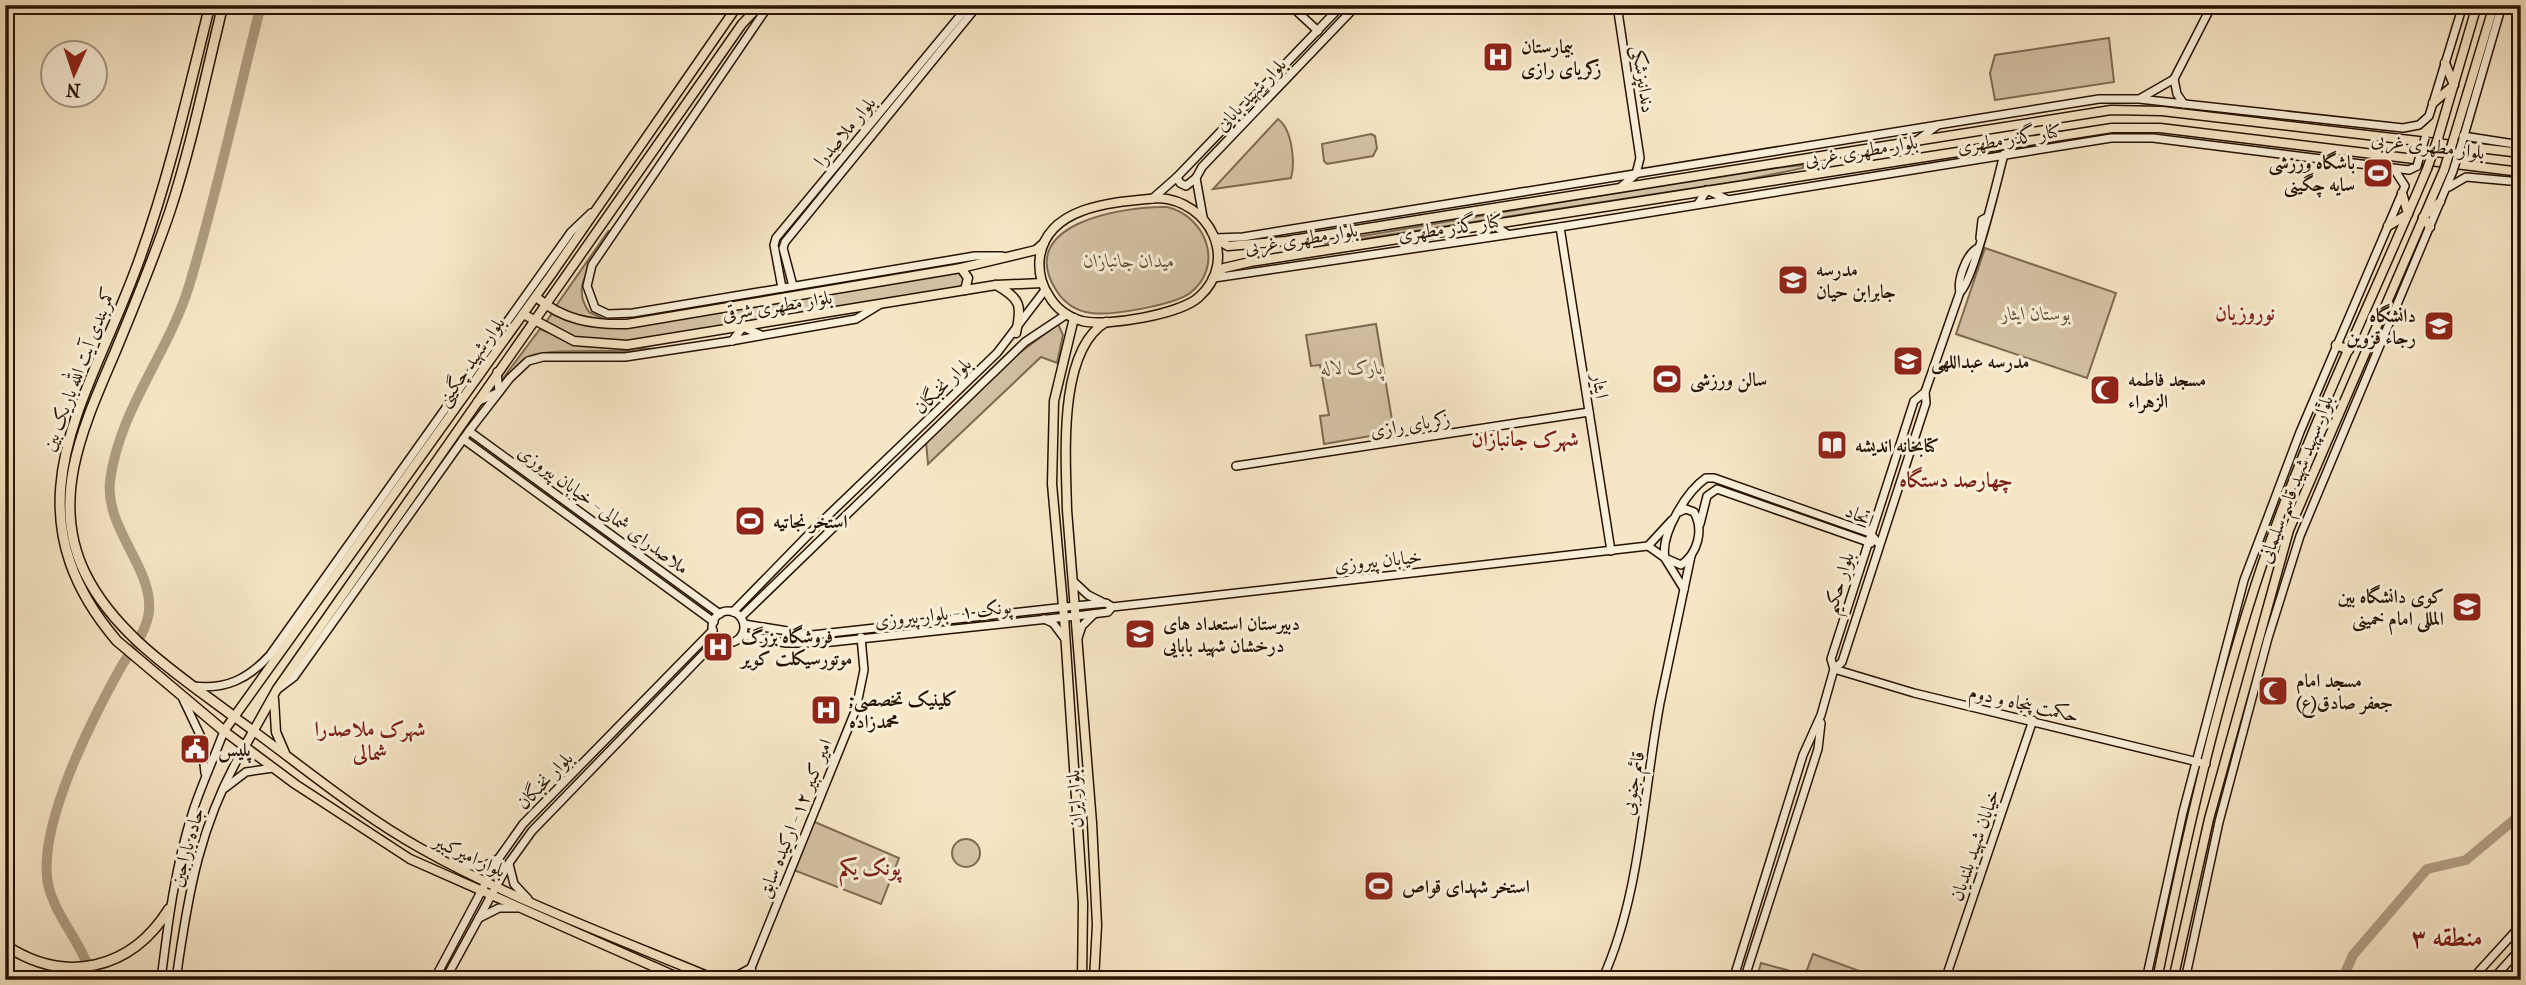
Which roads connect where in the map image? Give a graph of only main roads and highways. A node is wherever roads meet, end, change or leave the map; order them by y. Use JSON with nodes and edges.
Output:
{"nodes":[{"id":1,"x":210,"y":5,"type":"edge"},
{"id":2,"x":223,"y":5,"type":"edge"},
{"id":3,"x":738,"y":5,"type":"edge"},
{"id":4,"x":760,"y":5,"type":"edge"},
{"id":5,"x":2477,"y":5,"type":"edge"},
{"id":6,"x":2494,"y":5,"type":"edge"},
{"id":7,"x":2445,"y":63,"type":"road end"},
{"id":8,"x":2474,"y":73,"type":"junction"},
{"id":9,"x":2454,"y":85,"type":"junction"},
{"id":10,"x":2473,"y":98,"type":"road end"},
{"id":11,"x":2433,"y":103,"type":"road end"},
{"id":12,"x":2521,"y":153,"type":"edge"},
{"id":13,"x":1826,"y":154,"type":"junction"},
{"id":14,"x":1803,"y":158,"type":"junction"},
{"id":15,"x":1830,"y":171,"type":"junction"},
{"id":16,"x":2521,"y":172,"type":"edge"},
{"id":17,"x":1805,"y":175,"type":"junction"},
{"id":18,"x":2402,"y":193,"type":"road end"},
{"id":19,"x":2440,"y":202,"type":"road end"},
{"id":20,"x":2408,"y":214,"type":"junction"},
{"id":21,"x":2423,"y":217,"type":"junction"},
{"id":22,"x":2388,"y":226,"type":"road end"},
{"id":23,"x":2430,"y":227,"type":"road end"},
{"id":24,"x":1215,"y":238,"type":"junction"},
{"id":25,"x":1044,"y":243,"type":"junction"},
{"id":26,"x":1265,"y":244,"type":"junction"},
{"id":27,"x":1267,"y":259,"type":"junction"},
{"id":28,"x":961,"y":268,"type":"junction"},
{"id":29,"x":1213,"y":278,"type":"junction"},
{"id":30,"x":996,"y":285,"type":"junction"},
{"id":31,"x":1044,"y":286,"type":"junction"},
{"id":32,"x":965,"y":290,"type":"junction"},
{"id":33,"x":536,"y":298,"type":"junction"},
{"id":34,"x":547,"y":307,"type":"junction"},
{"id":35,"x":523,"y":314,"type":"junction"},
{"id":36,"x":1070,"y":316,"type":"junction"},
{"id":37,"x":535,"y":322,"type":"junction"},
{"id":38,"x":1106,"y":322,"type":"junction"},
{"id":39,"x":1016,"y":333,"type":"road end"},
{"id":40,"x":2336,"y":345,"type":"road end"},
{"id":41,"x":2349,"y":350,"type":"junction"},
{"id":42,"x":2228,"y":680,"type":"junction"},
{"id":43,"x":2245,"y":682,"type":"junction"},
{"id":44,"x":276,"y":691,"type":"junction"},
{"id":45,"x":2223,"y":699,"type":"junction"},
{"id":46,"x":2240,"y":704,"type":"junction"},
{"id":47,"x":233,"y":716,"type":"junction"},
{"id":48,"x":224,"y":731,"type":"junction"},
{"id":49,"x":254,"y":731,"type":"junction"},
{"id":50,"x":245,"y":746,"type":"junction"},
{"id":51,"x":287,"y":756,"type":"junction"},
{"id":52,"x":170,"y":909,"type":"road end"},
{"id":53,"x":5,"y":945,"type":"edge"},
{"id":54,"x":2173,"y":978,"type":"edge"},
{"id":55,"x":2185,"y":979,"type":"edge"},
{"id":56,"x":684,"y":980,"type":"edge"},
{"id":57,"x":717,"y":980,"type":"edge"},
{"id":58,"x":1082,"y":980,"type":"edge"},
{"id":59,"x":1094,"y":980,"type":"edge"},
{"id":60,"x":2157,"y":980,"type":"edge"}],
"edges":[{"from":1,"to":48,"type":"highway","name":"کمربندی آیت الله باریک بین"},
{"from":2,"to":47,"type":"highway","name":"کمربندی آیت الله باریک بین"},
{"from":3,"to":33,"type":"main road","name":"بلوار شهید چگینی"},
{"from":4,"to":34,"type":"main road","name":"بلوار شهید چگینی"},
{"from":5,"to":9,"type":"main road","name":"بلوار سپهبد شهید قاسم سلیمانی"},
{"from":6,"to":8,"type":"main road","name":"بلوار سپهبد شهید قاسم سلیمانی"},
{"from":7,"to":9,"type":"main road"},
{"from":8,"to":10,"type":"main road"},
{"from":8,"to":21,"type":"main road","name":"بلوار سپهبد شهید قاسم سلیمانی","bridge":true},
{"from":9,"to":11,"type":"main road"},
{"from":9,"to":20,"type":"main road","name":"بلوار سپهبد شهید قاسم سلیمانی","bridge":true},
{"from":12,"to":13,"type":"main road","name":"بلوار مطهری غربی"},
{"from":13,"to":14,"type":"main road","name":"بلوار مطهری غربی"},
{"from":13,"to":15,"type":"main road"},
{"from":14,"to":17,"type":"main road"},
{"from":14,"to":26,"type":"main road","name":"بلوار مطهری غربی"},
{"from":15,"to":16,"type":"main road","name":"بلوار مطهری غربی"},
{"from":15,"to":17,"type":"main road","name":"بلوار مطهری غربی"},
{"from":17,"to":27,"type":"main road","name":"بلوار مطهری غربی"},
{"from":18,"to":20,"type":"main road"},
{"from":19,"to":21,"type":"main road"},
{"from":20,"to":22,"type":"main road"},
{"from":20,"to":41,"type":"main road","name":"بلوار سپهبد شهید قاسم سلیمانی"},
{"from":21,"to":23,"type":"main road"},
{"from":21,"to":43,"type":"main road","name":"بلوار سپهبد شهید قاسم سلیمانی"},
{"from":24,"to":25,"type":"main road"},
{"from":24,"to":26,"type":"main road","name":"بلوار مطهری غربی"},
{"from":24,"to":29,"type":"main road"},
{"from":25,"to":28,"type":"main road","name":"بلوار مطهری شرقی"},
{"from":25,"to":31,"type":"main road"},
{"from":26,"to":27,"type":"main road"},
{"from":27,"to":29,"type":"main road","name":"بلوار مطهری غربی"},
{"from":28,"to":32,"type":"main road"},
{"from":28,"to":34,"type":"main road","name":"بلوار مطهری شرقی"},
{"from":29,"to":38,"type":"main road"},
{"from":30,"to":31,"type":"main road","name":"بلوار مطهری شرقی"},
{"from":30,"to":32,"type":"main road","name":"بلوار مطهری شرقی"},
{"from":30,"to":39,"type":"main road"},
{"from":31,"to":36,"type":"main road"},
{"from":32,"to":37,"type":"main road","name":"بلوار مطهری شرقی"},
{"from":33,"to":34,"type":"main road","name":"بلوار مطهری شرقی"},
{"from":33,"to":35,"type":"main road","name":"بلوار شهید چگینی"},
{"from":34,"to":37,"type":"main road","name":"بلوار شهید چگینی"},
{"from":35,"to":37,"type":"main road","name":"بلوار مطهری شرقی"},
{"from":35,"to":47,"type":"main road","name":"بلوار شهید چگینی"},
{"from":36,"to":38,"type":"main road"},
{"from":36,"to":58,"type":"main road","name":"بلوار ایران"},
{"from":37,"to":44,"type":"main road","name":"بلوار شهید چگینی"},
{"from":38,"to":59,"type":"main road","name":"بلوار ایران"},
{"from":40,"to":41,"type":"main road"},
{"from":41,"to":42,"type":"main road","name":"بلوار سپهبد شهید قاسم سلیمانی"},
{"from":42,"to":43,"type":"main road"},
{"from":42,"to":45,"type":"main road","name":"بلوار سپهبد شهید قاسم سلیمانی"},
{"from":43,"to":46,"type":"main road","name":"بلوار سپهبد شهید قاسم سلیمانی"},
{"from":44,"to":49,"type":"main road","name":"بلوار شهید چگینی"},
{"from":44,"to":51,"type":"main road"},
{"from":45,"to":46,"type":"main road"},
{"from":45,"to":60,"type":"main road","name":"بلوار سپهبد شهید قاسم سلیمانی"},
{"from":46,"to":54,"type":"main road","name":"بلوار سپهبد شهید قاسم سلیمانی"},
{"from":47,"to":48,"type":"main road","name":"بلوار شهید چگینی"},
{"from":47,"to":49,"type":"main road","name":"بلوار امیرکبیر"},
{"from":48,"to":50,"type":"main road","name":"بلوار امیرکبیر"},
{"from":49,"to":50,"type":"main road","name":"جاده باراجین"},
{"from":49,"to":51,"type":"main road","name":"بلوار امیرکبیر"},
{"from":50,"to":56,"type":"main road","name":"بلوار امیرکبیر"},
{"from":51,"to":57,"type":"main road","name":"بلوار امیرکبیر"},
{"from":52,"to":53,"type":"highway"},
{"from":54,"to":55,"type":"main road"}]}
